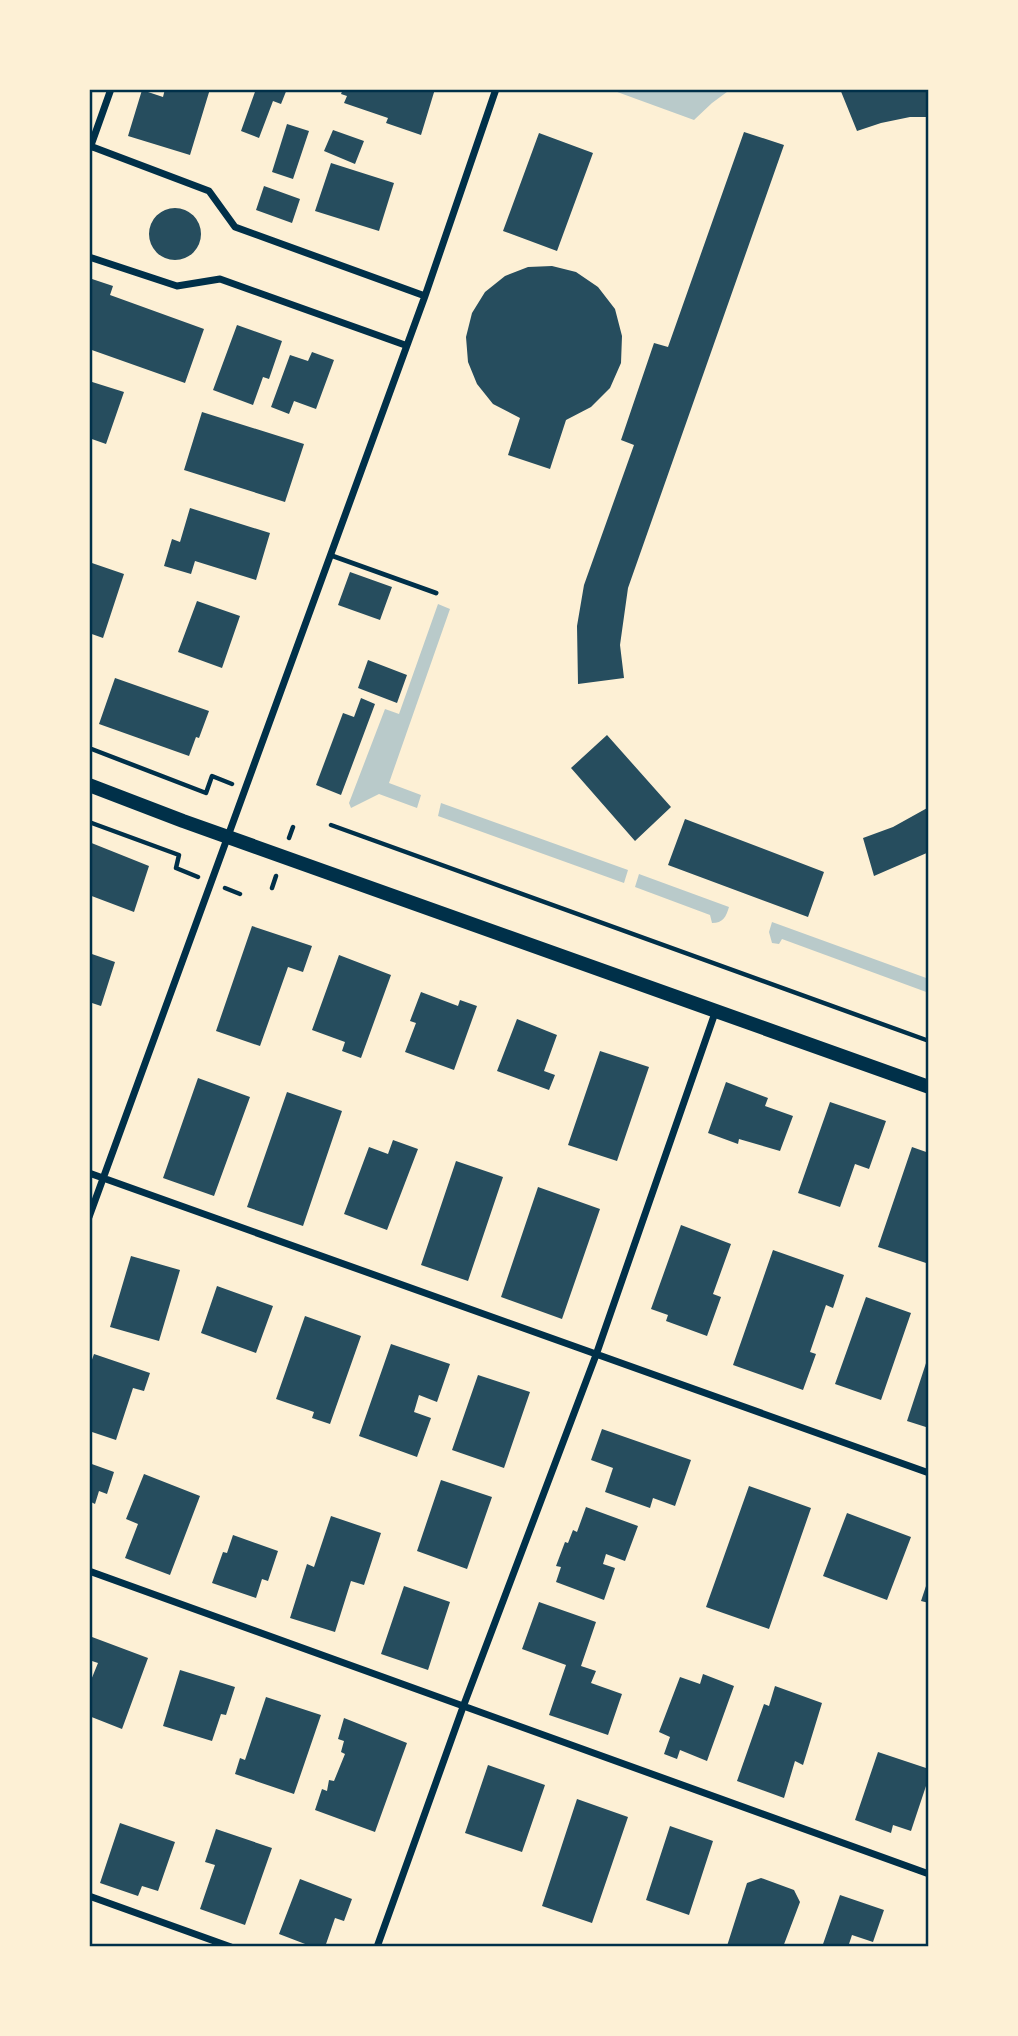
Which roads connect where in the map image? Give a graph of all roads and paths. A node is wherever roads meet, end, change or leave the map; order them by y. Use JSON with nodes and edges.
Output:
{"nodes":[{"id":1,"x":111,"y":89,"type":"edge"},
{"id":2,"x":496,"y":89,"type":"edge"},
{"id":3,"x":90,"y":148,"type":"edge"},
{"id":4,"x":89,"y":257,"type":"edge"},
{"id":5,"x":425,"y":296,"type":"junction"},
{"id":6,"x":405,"y":345,"type":"junction"},
{"id":7,"x":329,"y":555,"type":"junction"},
{"id":8,"x":436,"y":593,"type":"dead end"},
{"id":9,"x":89,"y":748,"type":"edge"},
{"id":10,"x":212,"y":776,"type":"dead end"},
{"id":11,"x":89,"y":785,"type":"edge"},
{"id":12,"x":89,"y":822,"type":"edge"},
{"id":13,"x":331,"y":825,"type":"dead end"},
{"id":14,"x":227,"y":836,"type":"junction"},
{"id":15,"x":176,"y":868,"type":"dead end"},
{"id":16,"x":716,"y":1010,"type":"junction"},
{"id":17,"x":929,"y":1041,"type":"edge"},
{"id":18,"x":929,"y":1087,"type":"edge"},
{"id":19,"x":89,"y":1173,"type":"edge"},
{"id":20,"x":103,"y":1178,"type":"junction"},
{"id":21,"x":89,"y":1217,"type":"edge"},
{"id":22,"x":596,"y":1355,"type":"junction"},
{"id":23,"x":929,"y":1473,"type":"edge"},
{"id":24,"x":89,"y":1571,"type":"edge"},
{"id":25,"x":463,"y":1707,"type":"junction"},
{"id":26,"x":929,"y":1874,"type":"edge"},
{"id":27,"x":89,"y":1896,"type":"edge"},
{"id":28,"x":231,"y":1947,"type":"edge"},
{"id":29,"x":377,"y":1947,"type":"edge"}],
"edges":[{"from":1,"to":3,"type":"street"},
{"from":2,"to":5,"type":"street"},
{"from":3,"to":5,"type":"street"},
{"from":4,"to":6,"type":"street"},
{"from":5,"to":6,"type":"street"},
{"from":6,"to":7,"type":"street"},
{"from":7,"to":8,"type":"lane"},
{"from":7,"to":14,"type":"street"},
{"from":9,"to":10,"type":"path"},
{"from":11,"to":14,"type":"main road"},
{"from":12,"to":15,"type":"path"},
{"from":13,"to":17,"type":"path"},
{"from":14,"to":16,"type":"main road"},
{"from":14,"to":20,"type":"street"},
{"from":16,"to":18,"type":"main road"},
{"from":16,"to":22,"type":"street"},
{"from":19,"to":20,"type":"street"},
{"from":20,"to":21,"type":"street"},
{"from":20,"to":22,"type":"street"},
{"from":22,"to":23,"type":"street"},
{"from":22,"to":25,"type":"street"},
{"from":24,"to":25,"type":"street"},
{"from":25,"to":26,"type":"street"},
{"from":25,"to":29,"type":"street"},
{"from":27,"to":28,"type":"street"}]}
